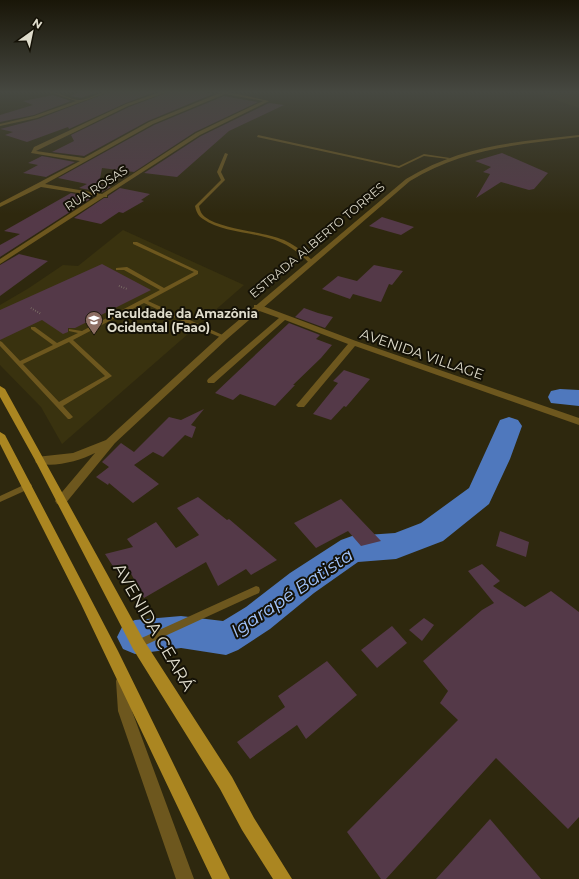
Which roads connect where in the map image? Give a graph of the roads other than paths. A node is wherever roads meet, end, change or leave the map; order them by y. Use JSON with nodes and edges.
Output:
{"nodes":[{"id":1,"x":70,"y":132,"type":"edge"},
{"id":2,"x":135,"y":132,"type":"edge"},
{"id":3,"x":202,"y":132,"type":"edge"},
{"id":4,"x":258,"y":136,"type":"dead end"},
{"id":5,"x":579,"y":136,"type":"edge"},
{"id":6,"x":226,"y":154,"type":"dead end"},
{"id":7,"x":448,"y":158,"type":"junction"},
{"id":8,"x":85,"y":160,"type":"junction"},
{"id":9,"x":40,"y":185,"type":"junction"},
{"id":10,"x":105,"y":196,"type":"junction"},
{"id":11,"x":0,"y":205,"type":"edge"},
{"id":12,"x":135,"y":243,"type":"dead end"},
{"id":13,"x":0,"y":262,"type":"edge"},
{"id":14,"x":312,"y":262,"type":"junction"},
{"id":15,"x":118,"y":270,"type":"dead end"},
{"id":16,"x":164,"y":290,"type":"junction"},
{"id":17,"x":144,"y":301,"type":"junction"},
{"id":18,"x":257,"y":307,"type":"junction"},
{"id":19,"x":283,"y":318,"type":"junction"},
{"id":20,"x":33,"y":328,"type":"dead end"},
{"id":21,"x":71,"y":330,"type":"dead end"},
{"id":22,"x":83,"y":334,"type":"junction"},
{"id":23,"x":224,"y":336,"type":"junction"},
{"id":24,"x":70,"y":340,"type":"junction"},
{"id":25,"x":0,"y":343,"type":"edge"},
{"id":26,"x":353,"y":344,"type":"junction"},
{"id":27,"x":57,"y":346,"type":"junction"},
{"id":28,"x":19,"y":364,"type":"junction"},
{"id":29,"x":211,"y":380,"type":"dead end"},
{"id":30,"x":0,"y":390,"type":"edge"},
{"id":31,"x":59,"y":405,"type":"junction"},
{"id":32,"x":301,"y":406,"type":"dead end"},
{"id":33,"x":70,"y":417,"type":"dead end"},
{"id":34,"x":579,"y":422,"type":"edge"},
{"id":35,"x":0,"y":435,"type":"edge"},
{"id":36,"x":110,"y":440,"type":"junction"},
{"id":37,"x":40,"y":460,"type":"junction"},
{"id":38,"x":28,"y":486,"type":"junction"},
{"id":39,"x":0,"y":499,"type":"edge"},
{"id":40,"x":61,"y":501,"type":"junction"},
{"id":41,"x":256,"y":590,"type":"dead end"},
{"id":42,"x":138,"y":644,"type":"junction"},
{"id":43,"x":122,"y":673,"type":"junction"},
{"id":44,"x":248,"y":824,"type":"junction"},
{"id":45,"x":185,"y":879,"type":"edge"},
{"id":46,"x":222,"y":879,"type":"edge"},
{"id":47,"x":275,"y":879,"type":"edge"},
{"id":48,"x":283,"y":879,"type":"edge"}],
"edges":[{"from":1,"to":8,"type":"street"},
{"from":2,"to":8,"type":"street"},
{"from":3,"to":10,"type":"street","name":"RUA ROSAS"},
{"from":4,"to":7,"type":"lane"},
{"from":5,"to":7,"type":"street","name":"ESTRADA ALBERTO TORRES"},
{"from":6,"to":14,"type":"lane"},
{"from":7,"to":14,"type":"street","name":"ESTRADA ALBERTO TORRES"},
{"from":8,"to":9,"type":"street"},
{"from":9,"to":10,"type":"street"},
{"from":9,"to":11,"type":"street"},
{"from":10,"to":13,"type":"street","name":"RUA ROSAS"},
{"from":12,"to":16,"type":"lane"},
{"from":14,"to":18,"type":"street","name":"ESTRADA ALBERTO TORRES"},
{"from":15,"to":16,"type":"lane"},
{"from":16,"to":17,"type":"lane"},
{"from":17,"to":22,"type":"lane"},
{"from":17,"to":23,"type":"lane"},
{"from":18,"to":19,"type":"street","name":"AVENIDA VILLAGE"},
{"from":18,"to":23,"type":"street","name":"ESTRADA ALBERTO TORRES"},
{"from":19,"to":26,"type":"street","name":"AVENIDA VILLAGE"},
{"from":19,"to":29,"type":"street"},
{"from":20,"to":27,"type":"lane"},
{"from":21,"to":22,"type":"lane"},
{"from":22,"to":24,"type":"lane"},
{"from":23,"to":36,"type":"street","name":"ESTRADA ALBERTO TORRES"},
{"from":24,"to":27,"type":"lane"},
{"from":24,"to":31,"type":"lane"},
{"from":25,"to":28,"type":"lane"},
{"from":26,"to":32,"type":"street"},
{"from":26,"to":34,"type":"street","name":"AVENIDA VILLAGE"},
{"from":27,"to":28,"type":"lane"},
{"from":28,"to":31,"type":"lane"},
{"from":30,"to":37,"type":"main road","name":"AVENIDA CEARÁ"},
{"from":31,"to":33,"type":"lane"},
{"from":35,"to":38,"type":"main road"},
{"from":36,"to":37,"type":"street","name":"ESTRADA ALBERTO TORRES"},
{"from":36,"to":40,"type":"street","name":"ESTRADA ALBERTO TORRES"},
{"from":37,"to":40,"type":"main road","name":"AVENIDA CEARÁ"},
{"from":38,"to":39,"type":"lane"},
{"from":38,"to":43,"type":"main road"},
{"from":40,"to":42,"type":"main road","name":"AVENIDA CEARÁ"},
{"from":41,"to":42,"type":"lane"},
{"from":42,"to":44,"type":"main road","name":"AVENIDA CEARÁ"},
{"from":43,"to":45,"type":"street"},
{"from":43,"to":46,"type":"main road"},
{"from":44,"to":47,"type":"main road"},
{"from":44,"to":48,"type":"main road","name":"AVENIDA CEARÁ"}]}
